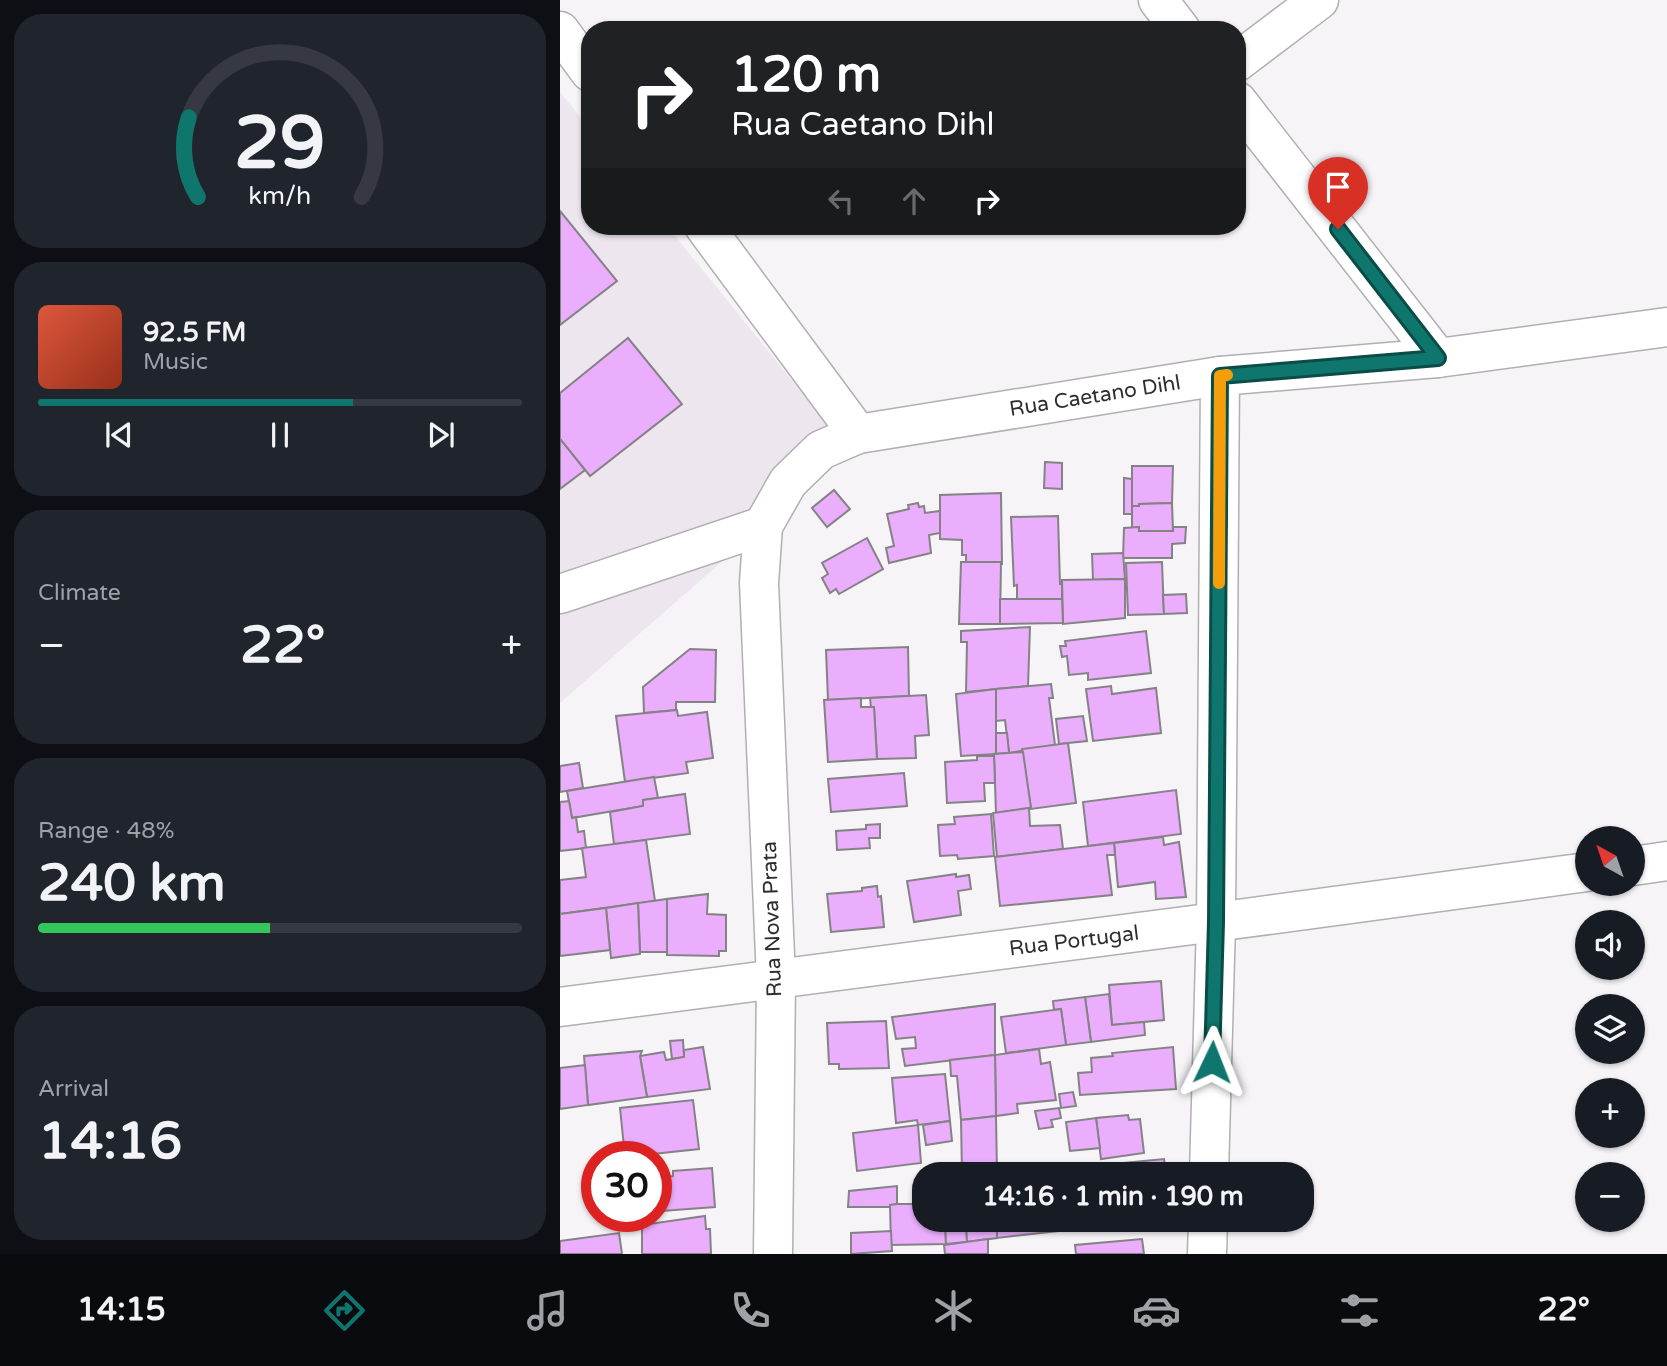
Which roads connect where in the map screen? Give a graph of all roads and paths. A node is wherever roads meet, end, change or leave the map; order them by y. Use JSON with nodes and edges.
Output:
{"nodes":[{"id":1,"x":1158,"y":0,"type":"edge"},
{"id":2,"x":1319,"y":0,"type":"edge"},
{"id":3,"x":1174,"y":21,"type":"edge"},
{"id":4,"x":560,"y":32,"type":"edge"},
{"id":5,"x":1246,"y":55,"type":"edge"},
{"id":6,"x":581,"y":60,"type":"edge"},
{"id":7,"x":1246,"y":113,"type":"edge"},
{"id":8,"x":711,"y":235,"type":"edge"},
{"id":9,"x":1667,"y":327,"type":"edge"},
{"id":10,"x":1438,"y":358,"type":"junction"},
{"id":11,"x":1220,"y":376,"type":"junction"},
{"id":12,"x":858,"y":434,"type":"junction"},
{"id":13,"x":763,"y":526,"type":"junction"},
{"id":14,"x":560,"y":594,"type":"edge"},
{"id":15,"x":1667,"y":861,"type":"edge"},
{"id":16,"x":1645,"y":864,"type":"edge"},
{"id":17,"x":1575,"y":874,"type":"edge"},
{"id":18,"x":1216,"y":922,"type":"junction"},
{"id":19,"x":776,"y":979,"type":"junction"},
{"id":20,"x":560,"y":1007,"type":"edge"},
{"id":21,"x":1209,"y":1162,"type":"edge"},
{"id":22,"x":1208,"y":1232,"type":"edge"},
{"id":23,"x":773,"y":1254,"type":"edge"},
{"id":24,"x":1207,"y":1254,"type":"edge"}],
"edges":[{"from":1,"to":3,"type":"street"},
{"from":2,"to":5,"type":"street"},
{"from":4,"to":6,"type":"street"},
{"from":7,"to":10,"type":"street"},
{"from":8,"to":12,"type":"street"},
{"from":9,"to":10,"type":"street","name":"Rua Caetano Dihl"},
{"from":10,"to":11,"type":"street","name":"Rua Caetano Dihl"},
{"from":11,"to":12,"type":"street","name":"Rua Caetano Dihl"},
{"from":11,"to":18,"type":"street"},
{"from":12,"to":13,"type":"street","name":"Rua Caetano Dihl"},
{"from":13,"to":14,"type":"street"},
{"from":13,"to":19,"type":"street","name":"Rua Nova Prata"},
{"from":15,"to":16,"type":"street"},
{"from":17,"to":18,"type":"street","name":"Rua Portugal"},
{"from":18,"to":19,"type":"street","name":"Rua Portugal"},
{"from":18,"to":21,"type":"street"},
{"from":19,"to":20,"type":"street","name":"Rua Portugal"},
{"from":19,"to":23,"type":"street","name":"Rua Nova Prata"},
{"from":22,"to":24,"type":"street"}]}
